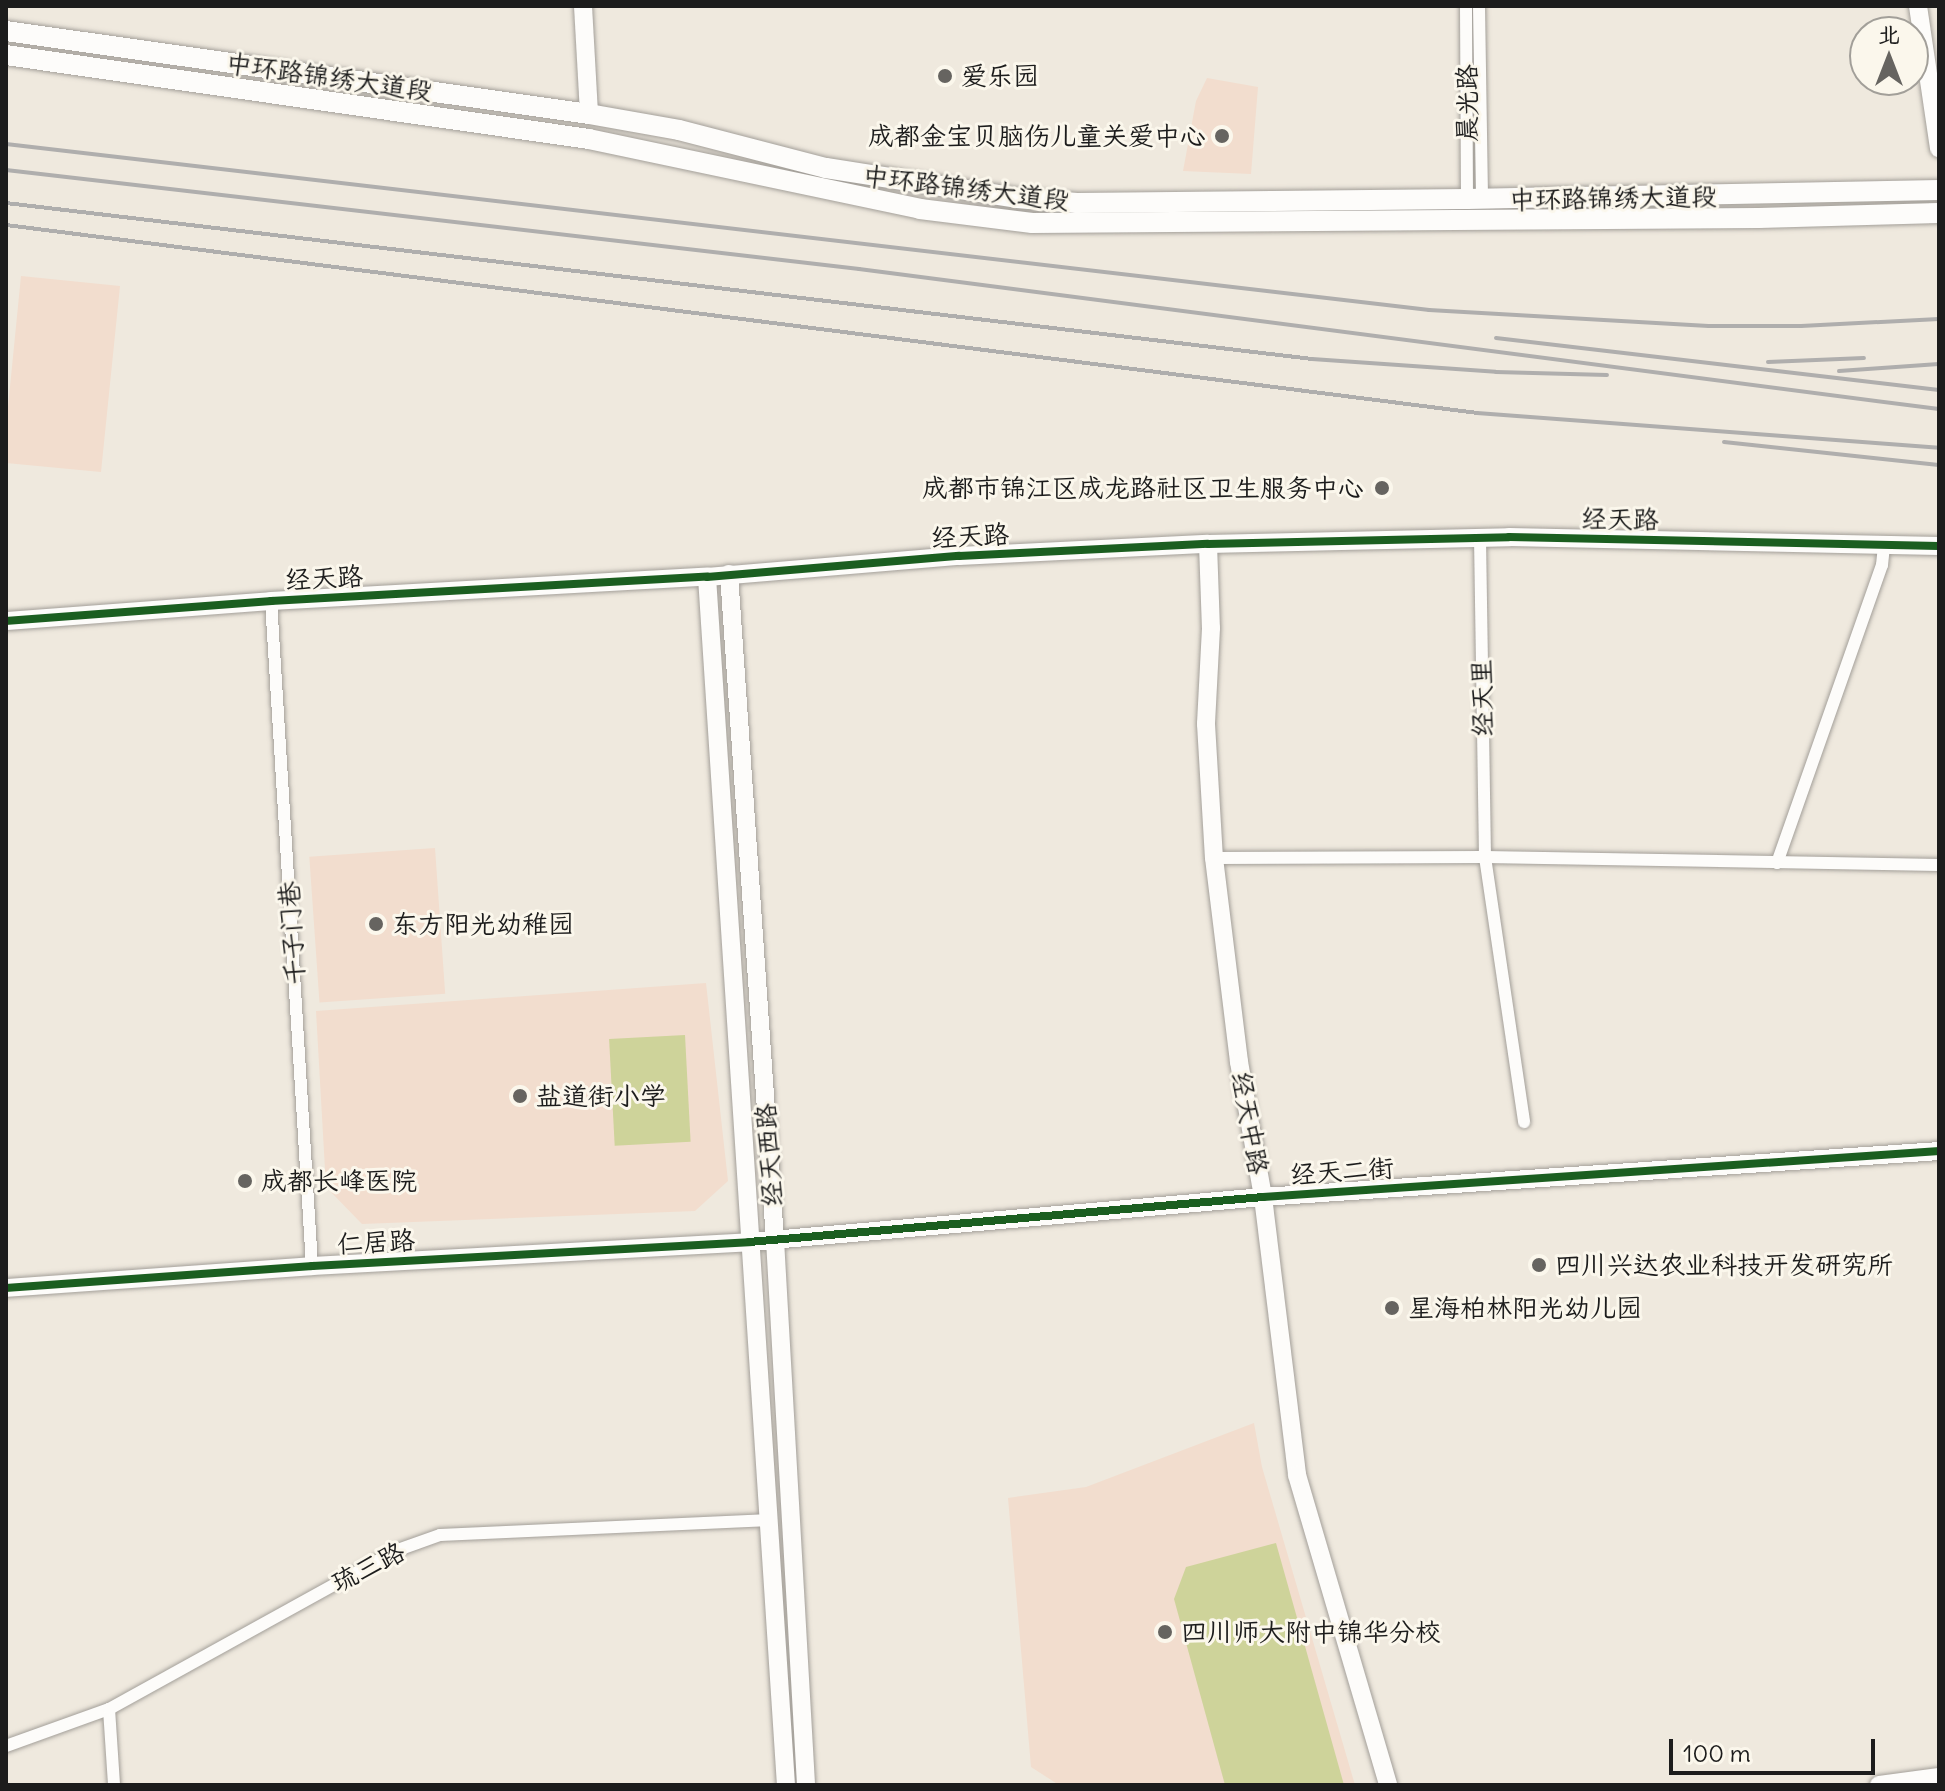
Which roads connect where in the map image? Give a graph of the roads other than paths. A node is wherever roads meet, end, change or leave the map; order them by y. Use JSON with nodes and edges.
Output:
{"nodes":[{"id":1,"x":583,"y":6,"type":"edge"},
{"id":2,"x":1466,"y":6,"type":"edge"},
{"id":3,"x":1479,"y":6,"type":"edge"},
{"id":4,"x":1918,"y":6,"type":"edge"},
{"id":5,"x":6,"y":31,"type":"edge"},
{"id":6,"x":6,"y":55,"type":"edge"},
{"id":7,"x":589,"y":114,"type":"junction"},
{"id":8,"x":1939,"y":148,"type":"edge"},
{"id":9,"x":1939,"y":190,"type":"edge"},
{"id":10,"x":1475,"y":199,"type":"junction"},
{"id":11,"x":1938,"y":216,"type":"edge"},
{"id":12,"x":1480,"y":538,"type":"junction"},
{"id":13,"x":1208,"y":544,"type":"junction"},
{"id":14,"x":1884,"y":545,"type":"junction"},
{"id":15,"x":1939,"y":546,"type":"edge"},
{"id":16,"x":729,"y":574,"type":"junction"},
{"id":17,"x":707,"y":577,"type":"junction"},
{"id":18,"x":271,"y":601,"type":"junction"},
{"id":19,"x":6,"y":621,"type":"edge"},
{"id":20,"x":1485,"y":857,"type":"junction"},
{"id":21,"x":1214,"y":858,"type":"junction"},
{"id":22,"x":1777,"y":863,"type":"junction"},
{"id":23,"x":1939,"y":865,"type":"edge"},
{"id":24,"x":1524,"y":1122,"type":"dead end"},
{"id":25,"x":1939,"y":1151,"type":"edge"},
{"id":26,"x":1263,"y":1197,"type":"junction"},
{"id":27,"x":775,"y":1240,"type":"junction"},
{"id":28,"x":749,"y":1242,"type":"junction"},
{"id":29,"x":312,"y":1266,"type":"junction"},
{"id":30,"x":6,"y":1288,"type":"edge"},
{"id":31,"x":765,"y":1520,"type":"junction"},
{"id":32,"x":109,"y":1709,"type":"junction"},
{"id":33,"x":6,"y":1746,"type":"edge"},
{"id":34,"x":1939,"y":1777,"type":"edge"},
{"id":35,"x":114,"y":1785,"type":"edge"},
{"id":36,"x":786,"y":1785,"type":"edge"},
{"id":37,"x":806,"y":1785,"type":"edge"},
{"id":38,"x":1388,"y":1785,"type":"edge"},
{"id":39,"x":1879,"y":1785,"type":"edge"}],
"edges":[{"from":1,"to":7,"type":"street"},
{"from":2,"to":10,"type":"street","name":"晨光路"},
{"from":3,"to":10,"type":"street","name":"晨光路"},
{"from":4,"to":8,"type":"street"},
{"from":5,"to":7,"type":"main road","name":"中环路锦绣大道段"},
{"from":6,"to":11,"type":"main road","name":"中环路锦绣大道段"},
{"from":7,"to":10,"type":"main road","name":"中环路锦绣大道段"},
{"from":9,"to":10,"type":"main road","name":"中环路锦绣大道段"},
{"from":12,"to":13,"type":"street","name":"经天路"},
{"from":12,"to":14,"type":"street","name":"经天路"},
{"from":12,"to":20,"type":"street","name":"经天里"},
{"from":13,"to":16,"type":"street","name":"经天路"},
{"from":13,"to":21,"type":"street","name":"经天中路"},
{"from":14,"to":15,"type":"street","name":"经天路"},
{"from":14,"to":22,"type":"street"},
{"from":16,"to":17,"type":"street","name":"经天路"},
{"from":16,"to":27,"type":"street","name":"经天西路"},
{"from":17,"to":18,"type":"street","name":"经天路"},
{"from":17,"to":28,"type":"street","name":"经天西路"},
{"from":18,"to":19,"type":"street","name":"经天路"},
{"from":18,"to":29,"type":"street","name":"千子门巷"},
{"from":20,"to":21,"type":"street"},
{"from":20,"to":22,"type":"street"},
{"from":20,"to":24,"type":"street","name":"经天里"},
{"from":21,"to":26,"type":"street","name":"经天中路"},
{"from":22,"to":23,"type":"street"},
{"from":25,"to":26,"type":"street","name":"经天二街"},
{"from":26,"to":27,"type":"street","name":"经天二街"},
{"from":26,"to":38,"type":"street","name":"经天中路"},
{"from":27,"to":28,"type":"street","name":"经天二街"},
{"from":27,"to":37,"type":"street","name":"经天西路"},
{"from":28,"to":29,"type":"street","name":"仁居路"},
{"from":28,"to":31,"type":"street","name":"经天西路"},
{"from":29,"to":30,"type":"street","name":"仁居路"},
{"from":31,"to":32,"type":"street","name":"琉三路"},
{"from":31,"to":36,"type":"street","name":"经天西路"},
{"from":32,"to":33,"type":"street","name":"琉三路"},
{"from":32,"to":35,"type":"street"},
{"from":34,"to":39,"type":"street"}]}
